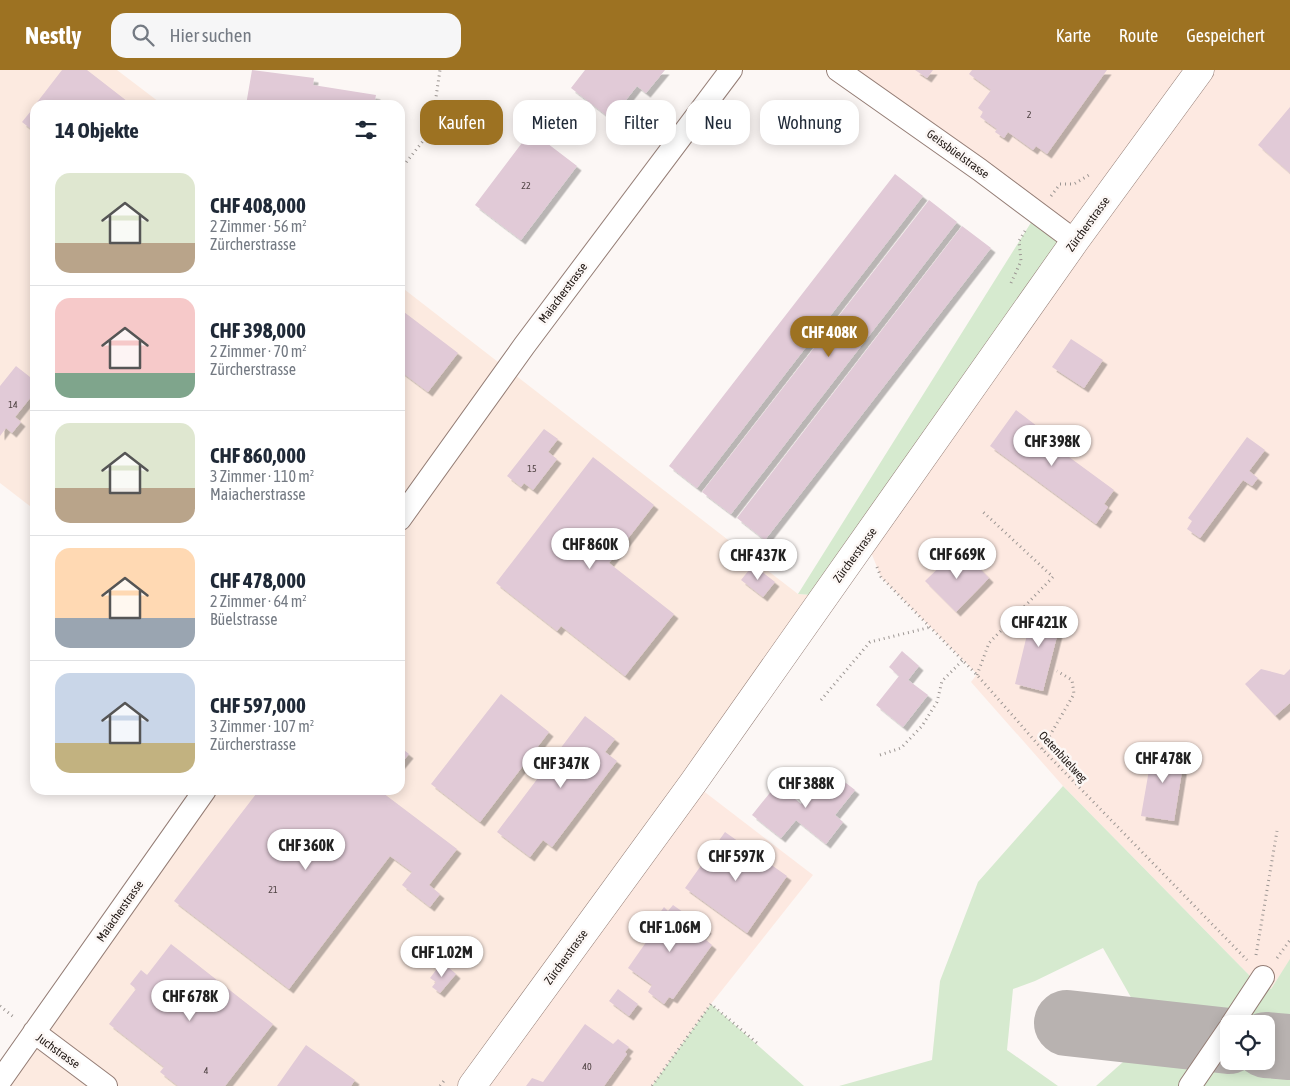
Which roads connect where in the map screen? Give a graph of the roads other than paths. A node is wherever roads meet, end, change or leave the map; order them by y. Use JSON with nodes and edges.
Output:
{"nodes":[{"id":1,"x":731,"y":70,"type":"edge"},
{"id":2,"x":838,"y":70,"type":"edge"},
{"id":3,"x":1200,"y":70,"type":"edge"},
{"id":4,"x":1075,"y":241,"type":"junction"},
{"id":5,"x":405,"y":512,"type":"edge"},
{"id":6,"x":202,"y":795,"type":"edge"},
{"id":7,"x":1263,"y":977,"type":"road end"},
{"id":8,"x":1238,"y":1015,"type":"edge"},
{"id":9,"x":34,"y":1032,"type":"junction"},
{"id":10,"x":1220,"y":1042,"type":"edge"},
{"id":11,"x":0,"y":1081,"type":"edge"},
{"id":12,"x":106,"y":1086,"type":"edge"},
{"id":13,"x":472,"y":1086,"type":"edge"},
{"id":14,"x":1190,"y":1086,"type":"edge"}],
"edges":[{"from":1,"to":5,"type":"street","name":"Maiacherstrasse"},
{"from":2,"to":4,"type":"street","name":"Geissbüelstrasse"},
{"from":3,"to":4,"type":"main road","name":"Zürcherstrasse"},
{"from":4,"to":13,"type":"main road","name":"Zürcherstrasse"},
{"from":6,"to":9,"type":"street","name":"Maiacherstrasse"},
{"from":7,"to":8,"type":"street"},
{"from":9,"to":11,"type":"street","name":"Juchstrasse"},
{"from":9,"to":12,"type":"street","name":"Juchstrasse"},
{"from":10,"to":14,"type":"street"}]}
